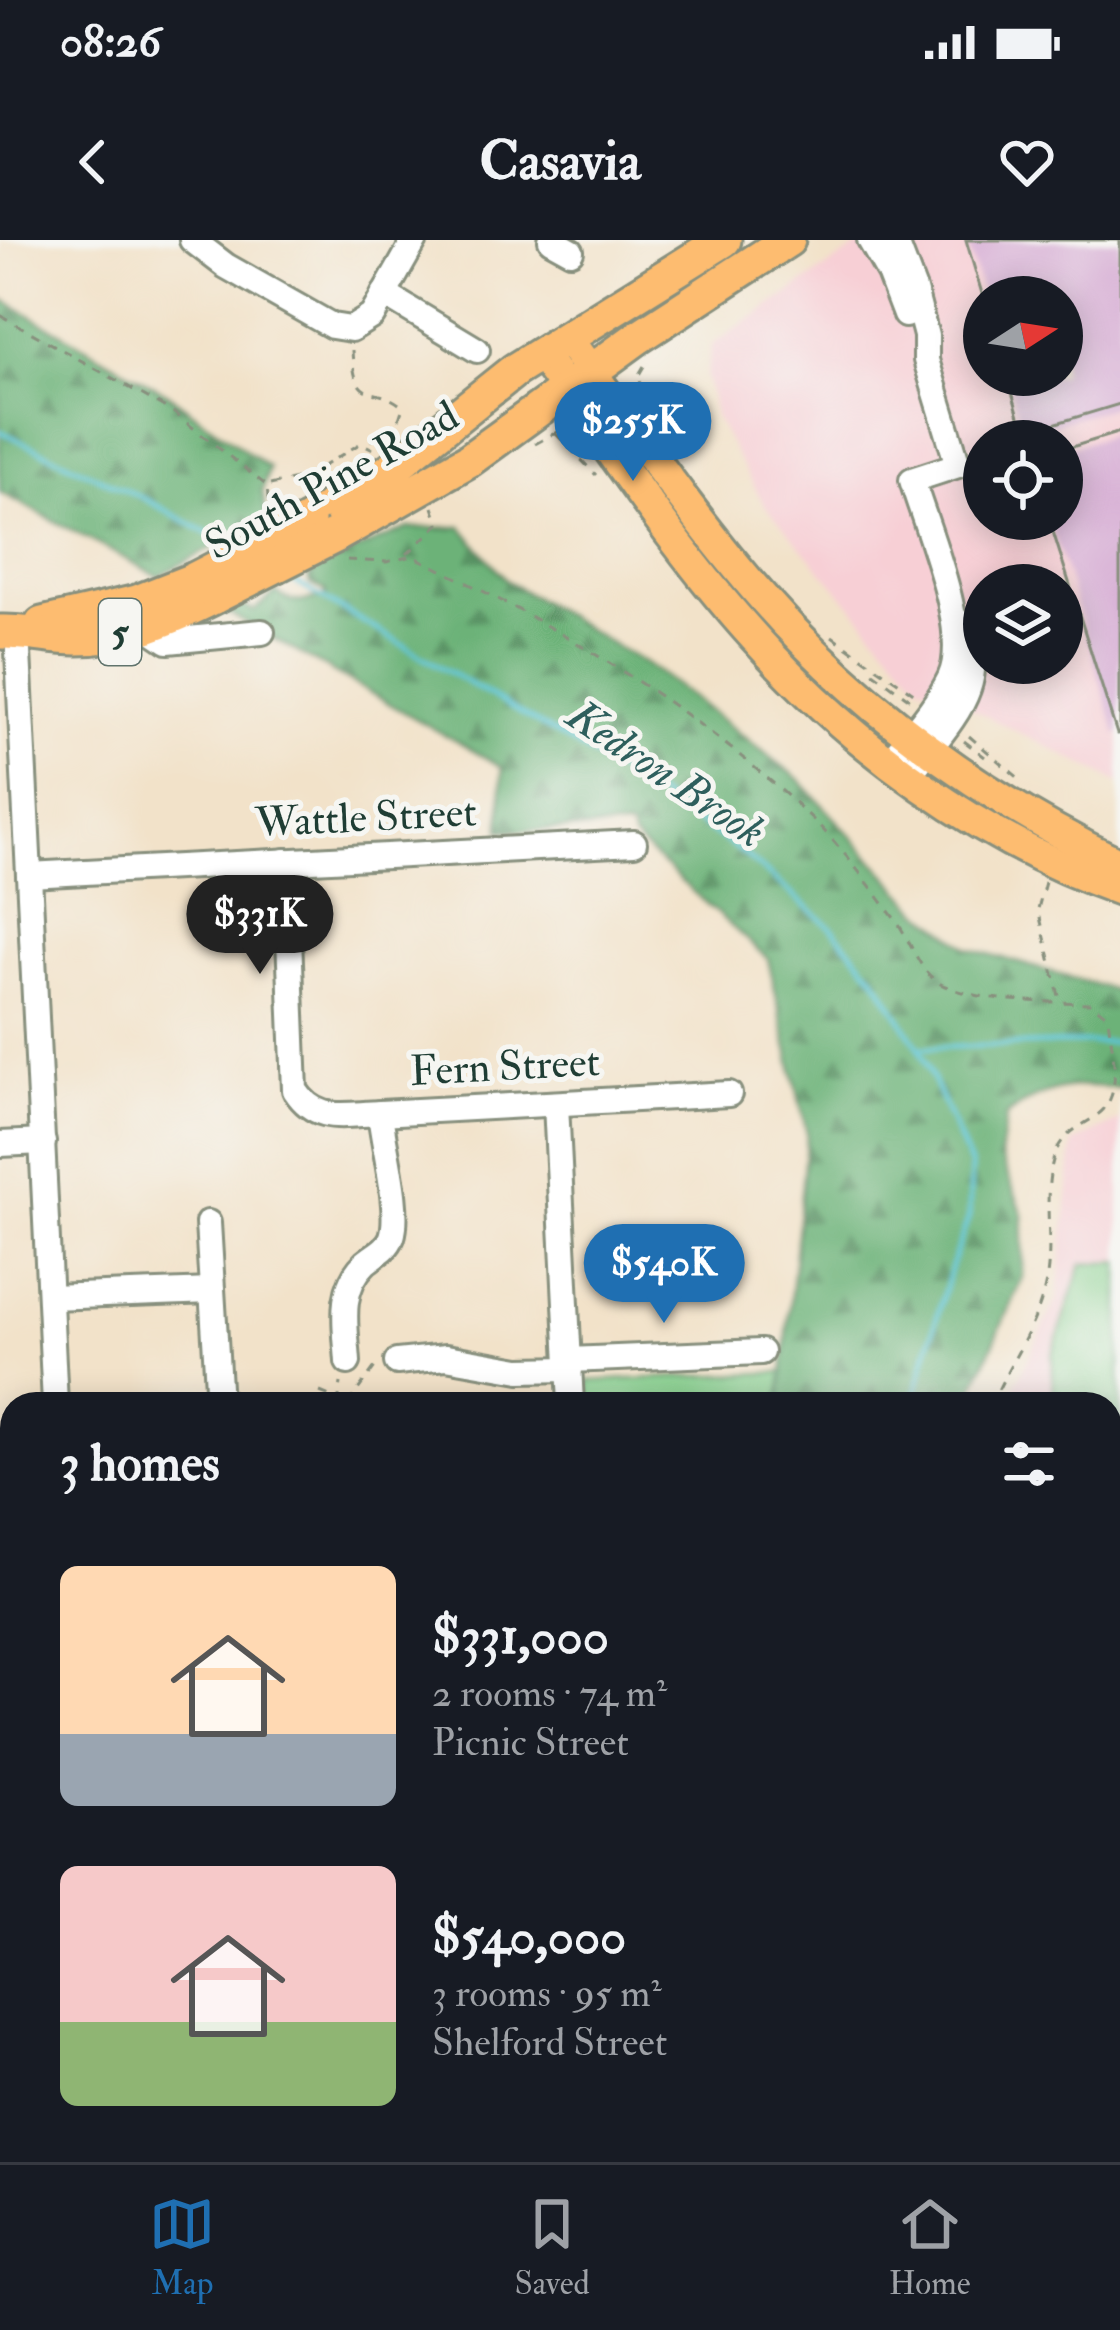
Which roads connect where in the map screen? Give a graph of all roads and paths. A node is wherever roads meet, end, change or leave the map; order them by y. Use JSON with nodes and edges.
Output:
{"nodes":[{"id":1,"x":192,"y":240,"type":"edge"},
{"id":2,"x":415,"y":240,"type":"edge"},
{"id":3,"x":724,"y":240,"type":"edge"},
{"id":4,"x":788,"y":240,"type":"edge"},
{"id":5,"x":870,"y":240,"type":"edge"},
{"id":6,"x":895,"y":240,"type":"edge"},
{"id":7,"x":384,"y":294,"type":"junction"},
{"id":8,"x":0,"y":315,"type":"edge"},
{"id":9,"x":351,"y":344,"type":"dead end"},
{"id":10,"x":553,"y":345,"type":"junction"},
{"id":11,"x":477,"y":350,"type":"dead end"},
{"id":12,"x":926,"y":360,"type":"junction"},
{"id":13,"x":645,"y":367,"type":"dead end"},
{"id":14,"x":579,"y":381,"type":"junction"},
{"id":15,"x":368,"y":444,"type":"junction"},
{"id":16,"x":681,"y":454,"type":"dead end"},
{"id":17,"x":378,"y":455,"type":"dead end"},
{"id":18,"x":267,"y":485,"type":"junction"},
{"id":19,"x":432,"y":502,"type":"dead end"},
{"id":20,"x":270,"y":519,"type":"dead end"},
{"id":21,"x":327,"y":538,"type":"junction"},
{"id":22,"x":406,"y":556,"type":"junction"},
{"id":23,"x":144,"y":614,"type":"junction"},
{"id":24,"x":9,"y":631,"type":"edge"},
{"id":25,"x":262,"y":632,"type":"dead end"},
{"id":26,"x":922,"y":698,"type":"dead end"},
{"id":27,"x":911,"y":700,"type":"dead end"},
{"id":28,"x":962,"y":730,"type":"dead end"},
{"id":29,"x":918,"y":743,"type":"junction"},
{"id":30,"x":899,"y":768,"type":"junction"},
{"id":31,"x":1024,"y":784,"type":"dead end"},
{"id":32,"x":634,"y":843,"type":"dead end"},
{"id":33,"x":286,"y":861,"type":"junction"},
{"id":34,"x":1120,"y":864,"type":"edge"},
{"id":35,"x":29,"y":875,"type":"junction"},
{"id":36,"x":1046,"y":880,"type":"dead end"},
{"id":37,"x":1120,"y":890,"type":"edge"},
{"id":38,"x":1060,"y":1002,"type":"junction"},
{"id":39,"x":729,"y":1094,"type":"dead end"},
{"id":40,"x":556,"y":1104,"type":"junction"},
{"id":41,"x":380,"y":1113,"type":"junction"},
{"id":42,"x":43,"y":1142,"type":"junction"},
{"id":43,"x":0,"y":1144,"type":"edge"},
{"id":44,"x":208,"y":1223,"type":"dead end"},
{"id":45,"x":212,"y":1291,"type":"junction"},
{"id":46,"x":50,"y":1297,"type":"junction"},
{"id":47,"x":761,"y":1352,"type":"dead end"},
{"id":48,"x":347,"y":1362,"type":"dead end"},
{"id":49,"x":397,"y":1363,"type":"joint"},
{"id":50,"x":569,"y":1364,"type":"junction"},
{"id":51,"x":340,"y":1388,"type":"dead end"},
{"id":52,"x":54,"y":1392,"type":"edge"},
{"id":53,"x":218,"y":1392,"type":"edge"},
{"id":54,"x":348,"y":1392,"type":"edge"},
{"id":55,"x":358,"y":1392,"type":"edge"},
{"id":56,"x":570,"y":1392,"type":"edge"},
{"id":57,"x":998,"y":1392,"type":"edge"}],
"edges":[{"from":1,"to":7,"type":"street"},
{"from":2,"to":7,"type":"street"},
{"from":3,"to":10,"type":"highway","name":"South Pine Road","number":"5"},
{"from":4,"to":14,"type":"highway","name":"South Pine Road","number":"5"},
{"from":5,"to":12,"type":"street"},
{"from":6,"to":12,"type":"street"},
{"from":7,"to":11,"type":"street"},
{"from":8,"to":18,"type":"path"},
{"from":9,"to":15,"type":"path"},
{"from":10,"to":14,"type":"main road"},
{"from":10,"to":21,"type":"highway","name":"South Pine Road","number":"5"},
{"from":12,"to":29,"type":"street"},
{"from":13,"to":16,"type":"path"},
{"from":14,"to":21,"type":"highway","name":"South Pine Road","number":"5"},
{"from":14,"to":29,"type":"main road"},
{"from":14,"to":30,"type":"main road"},
{"from":15,"to":17,"type":"path"},
{"from":15,"to":18,"type":"path"},
{"from":18,"to":20,"type":"path"},
{"from":19,"to":22,"type":"path"},
{"from":21,"to":22,"type":"path"},
{"from":21,"to":23,"type":"highway","name":"South Pine Road","number":"5","bridge":true},
{"from":22,"to":38,"type":"path"},
{"from":23,"to":24,"type":"highway","name":"South Pine Road","number":"5"},
{"from":23,"to":25,"type":"street","name":"South Pine Road"},
{"from":24,"to":35,"type":"street"},
{"from":26,"to":27,"type":"path"},
{"from":28,"to":31,"type":"path"},
{"from":29,"to":30,"type":"street"},
{"from":29,"to":34,"type":"main road"},
{"from":30,"to":37,"type":"main road"},
{"from":32,"to":33,"type":"street","name":"Wattle Street"},
{"from":33,"to":35,"type":"street","name":"Wattle Street"},
{"from":33,"to":41,"type":"street","name":"Fern Street"},
{"from":35,"to":42,"type":"street"},
{"from":36,"to":38,"type":"path"},
{"from":38,"to":57,"type":"path"},
{"from":39,"to":40,"type":"street","name":"Fern Street"},
{"from":40,"to":41,"type":"street","name":"Fern Street"},
{"from":40,"to":50,"type":"street"},
{"from":41,"to":48,"type":"street"},
{"from":42,"to":43,"type":"street"},
{"from":42,"to":46,"type":"street"},
{"from":44,"to":45,"type":"street"},
{"from":45,"to":46,"type":"street"},
{"from":45,"to":53,"type":"street"},
{"from":46,"to":52,"type":"street"},
{"from":47,"to":50,"type":"street"},
{"from":49,"to":50,"type":"street"},
{"from":49,"to":55,"type":"path"},
{"from":50,"to":56,"type":"street"},
{"from":51,"to":54,"type":"path"}]}
